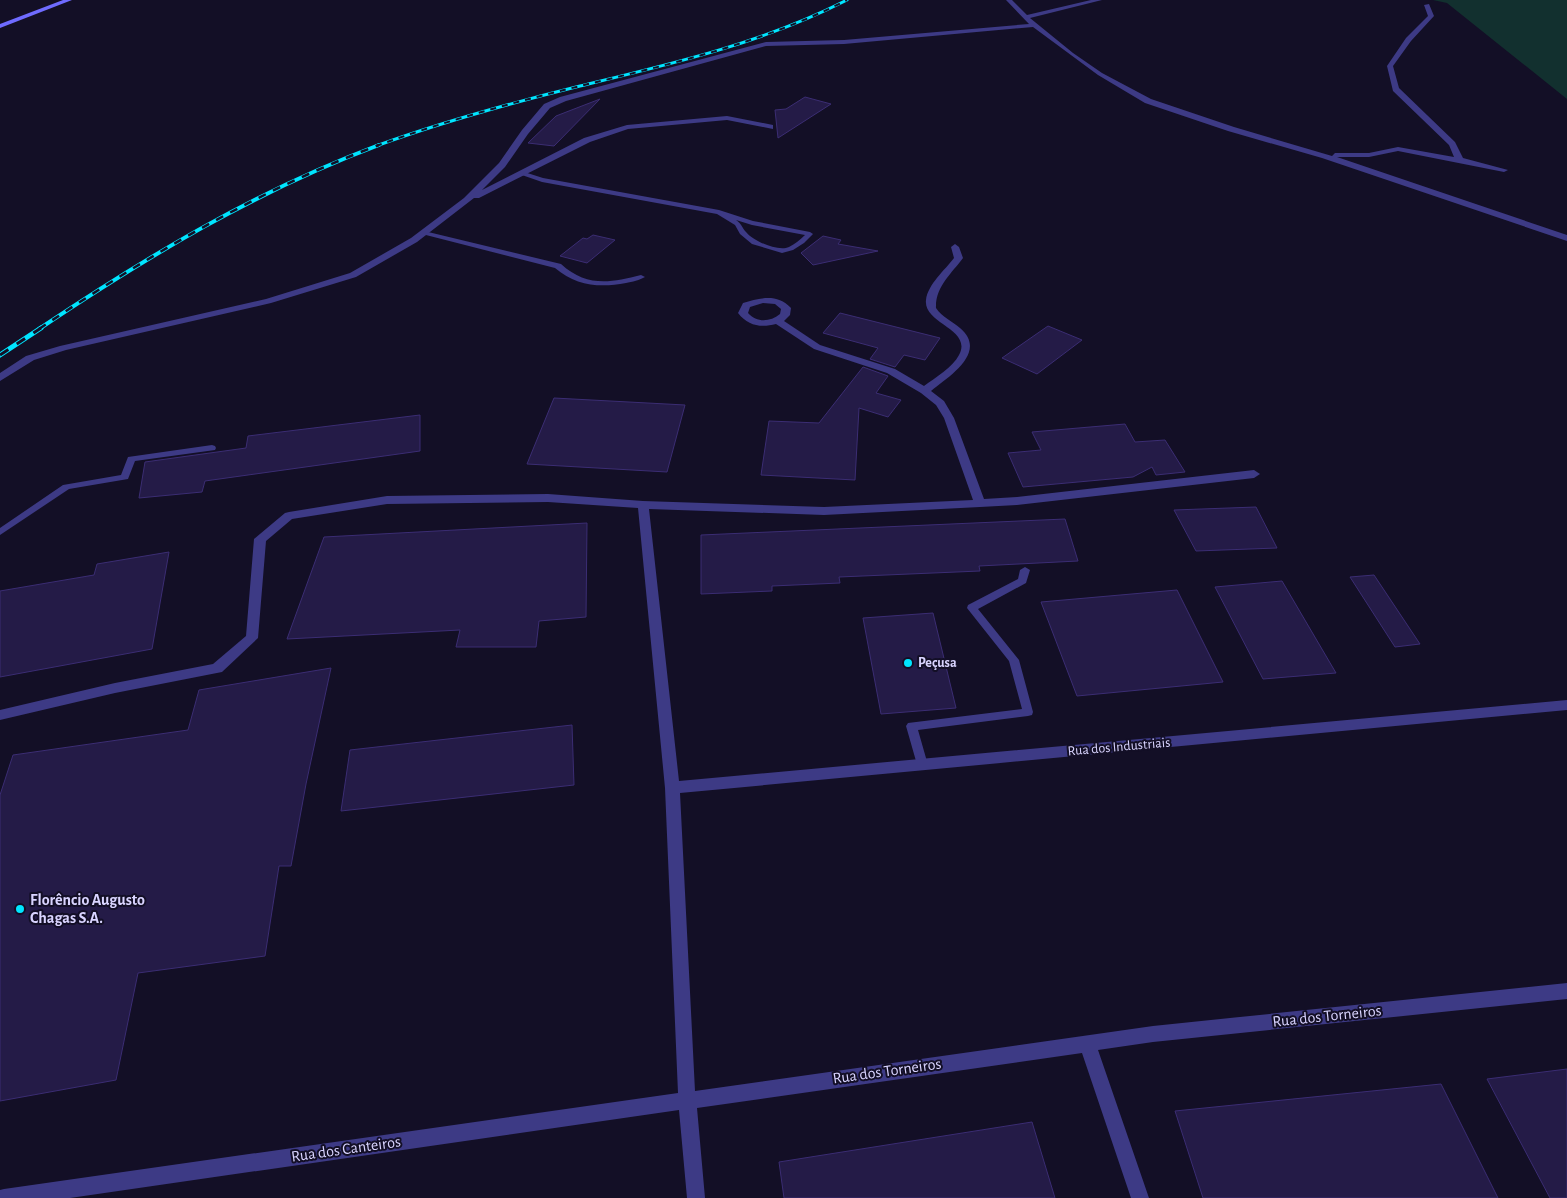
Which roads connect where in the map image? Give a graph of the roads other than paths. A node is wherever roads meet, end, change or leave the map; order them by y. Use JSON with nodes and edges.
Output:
{"nodes":[{"id":1,"x":69,"y":0,"type":"edge"},
{"id":2,"x":1009,"y":0,"type":"edge"},
{"id":3,"x":1099,"y":0,"type":"edge"},
{"id":4,"x":1427,"y":5,"type":"dead end"},
{"id":5,"x":1026,"y":17,"type":"junction"},
{"id":6,"x":1034,"y":25,"type":"junction"},
{"id":7,"x":0,"y":26,"type":"edge"},
{"id":8,"x":770,"y":127,"type":"dead end"},
{"id":9,"x":1325,"y":156,"type":"junction"},
{"id":10,"x":1460,"y":160,"type":"junction"},
{"id":11,"x":1504,"y":170,"type":"dead end"},
{"id":12,"x":521,"y":173,"type":"junction"},
{"id":13,"x":467,"y":200,"type":"junction"},
{"id":14,"x":718,"y":212,"type":"junction"},
{"id":15,"x":424,"y":232,"type":"junction"},
{"id":16,"x":1567,"y":238,"type":"edge"},
{"id":17,"x":955,"y":247,"type":"dead end"},
{"id":18,"x":641,"y":277,"type":"dead end"},
{"id":19,"x":778,"y":321,"type":"dead end"},
{"id":20,"x":0,"y":378,"type":"edge"},
{"id":21,"x":925,"y":391,"type":"junction"},
{"id":22,"x":212,"y":448,"type":"dead end"},
{"id":23,"x":1254,"y":474,"type":"dead end"},
{"id":24,"x":980,"y":503,"type":"junction"},
{"id":25,"x":643,"y":505,"type":"junction"},
{"id":26,"x":0,"y":532,"type":"edge"},
{"id":27,"x":1024,"y":570,"type":"dead end"},
{"id":28,"x":1567,"y":705,"type":"edge"},
{"id":29,"x":0,"y":715,"type":"edge"},
{"id":30,"x":922,"y":765,"type":"junction"},
{"id":31,"x":672,"y":788,"type":"junction"},
{"id":32,"x":1567,"y":991,"type":"edge"},
{"id":33,"x":1087,"y":1043,"type":"junction"},
{"id":34,"x":687,"y":1100,"type":"junction"},
{"id":35,"x":4,"y":1198,"type":"edge"},
{"id":36,"x":696,"y":1198,"type":"edge"},
{"id":37,"x":1140,"y":1198,"type":"edge"}],
"edges":[{"from":1,"to":7,"type":"main road"},
{"from":2,"to":5,"type":"street"},
{"from":3,"to":5,"type":"street"},
{"from":4,"to":10,"type":"street"},
{"from":5,"to":6,"type":"street"},
{"from":6,"to":9,"type":"street"},
{"from":6,"to":13,"type":"street"},
{"from":8,"to":12,"type":"street"},
{"from":9,"to":10,"type":"street"},
{"from":9,"to":16,"type":"street"},
{"from":10,"to":11,"type":"street"},
{"from":12,"to":13,"type":"street"},
{"from":12,"to":14,"type":"lane"},
{"from":13,"to":15,"type":"street"},
{"from":14,"to":14,"type":"lane"},
{"from":15,"to":18,"type":"lane"},
{"from":15,"to":20,"type":"street"},
{"from":17,"to":21,"type":"street"},
{"from":19,"to":21,"type":"street"},
{"from":21,"to":24,"type":"street"},
{"from":22,"to":26,"type":"lane"},
{"from":23,"to":24,"type":"street"},
{"from":24,"to":25,"type":"street"},
{"from":25,"to":29,"type":"street"},
{"from":25,"to":31,"type":"street"},
{"from":27,"to":30,"type":"lane"},
{"from":28,"to":30,"type":"street","name":"Rua dos Industriais"},
{"from":30,"to":31,"type":"street","name":"Rua dos Industriais"},
{"from":31,"to":34,"type":"street"},
{"from":32,"to":33,"type":"street","name":"Rua dos Torneiros"},
{"from":33,"to":34,"type":"street","name":"Rua dos Torneiros"},
{"from":33,"to":37,"type":"street"},
{"from":34,"to":35,"type":"street","name":"Rua dos Canteiros"},
{"from":34,"to":36,"type":"street"}]}
